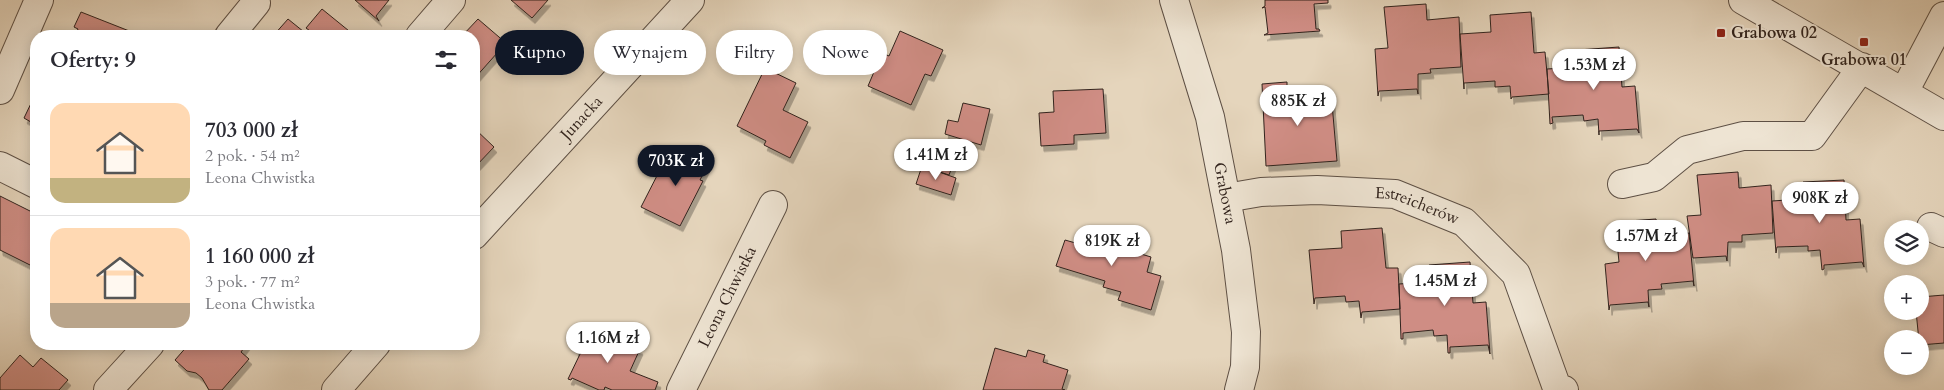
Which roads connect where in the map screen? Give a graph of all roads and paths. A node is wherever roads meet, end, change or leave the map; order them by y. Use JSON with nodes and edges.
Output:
{"nodes":[{"id":1,"x":39,"y":0,"type":"edge"},
{"id":2,"x":452,"y":0,"type":"edge"},
{"id":3,"x":690,"y":0,"type":"edge"},
{"id":4,"x":1174,"y":0,"type":"edge"},
{"id":5,"x":1743,"y":0,"type":"edge"},
{"id":6,"x":256,"y":3,"type":"dead end"},
{"id":7,"x":1944,"y":16,"type":"edge"},
{"id":8,"x":234,"y":30,"type":"edge"},
{"id":9,"x":425,"y":30,"type":"edge"},
{"id":10,"x":1862,"y":67,"type":"junction"},
{"id":11,"x":0,"y":90,"type":"edge"},
{"id":12,"x":1904,"y":92,"type":"junction"},
{"id":13,"x":1944,"y":116,"type":"edge"},
{"id":14,"x":0,"y":166,"type":"edge"},
{"id":15,"x":30,"y":181,"type":"edge"},
{"id":16,"x":1622,"y":184,"type":"dead end"},
{"id":17,"x":1226,"y":198,"type":"junction"},
{"id":18,"x":774,"y":205,"type":"dead end"},
{"id":19,"x":480,"y":228,"type":"edge"},
{"id":20,"x":145,"y":350,"type":"edge"},
{"id":21,"x":371,"y":350,"type":"edge"},
{"id":22,"x":108,"y":390,"type":"edge"},
{"id":23,"x":336,"y":390,"type":"edge"},
{"id":24,"x":682,"y":390,"type":"edge"},
{"id":25,"x":1239,"y":390,"type":"edge"},
{"id":26,"x":1564,"y":390,"type":"edge"}],
"edges":[{"from":1,"to":11,"type":"street"},
{"from":2,"to":9,"type":"street"},
{"from":3,"to":19,"type":"street","name":"Junacka"},
{"from":4,"to":17,"type":"street","name":"Grabowa"},
{"from":5,"to":10,"type":"street"},
{"from":6,"to":8,"type":"street"},
{"from":7,"to":12,"type":"street"},
{"from":10,"to":12,"type":"street"},
{"from":10,"to":16,"type":"street"},
{"from":12,"to":13,"type":"street"},
{"from":14,"to":15,"type":"street"},
{"from":17,"to":25,"type":"street","name":"Grabowa"},
{"from":17,"to":26,"type":"street","name":"Estreicherów"},
{"from":18,"to":24,"type":"street","name":"Leona Chwistka"},
{"from":20,"to":22,"type":"street"},
{"from":21,"to":23,"type":"street"}]}
